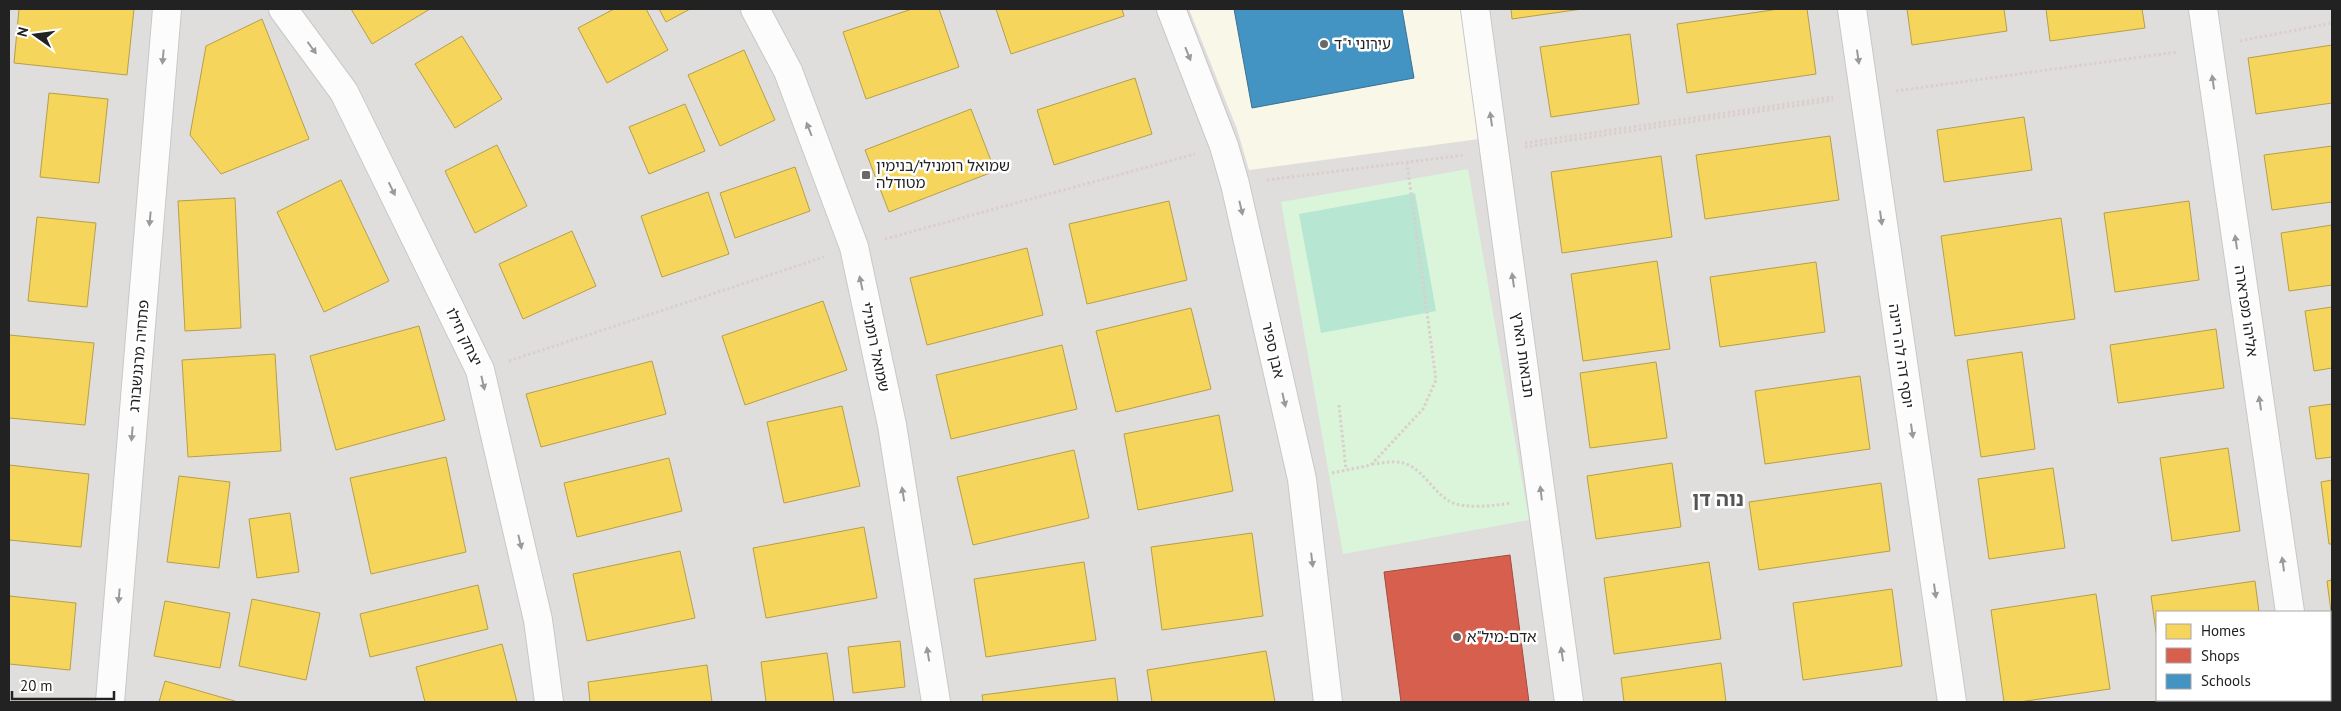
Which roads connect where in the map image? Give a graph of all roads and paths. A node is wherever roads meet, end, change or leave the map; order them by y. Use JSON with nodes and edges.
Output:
{"nodes":[{"id":1,"x":167,"y":9,"type":"edge"},
{"id":2,"x":283,"y":9,"type":"edge"},
{"id":3,"x":755,"y":9,"type":"edge"},
{"id":4,"x":1171,"y":9,"type":"edge"},
{"id":5,"x":1475,"y":9,"type":"edge"},
{"id":6,"x":1852,"y":9,"type":"edge"},
{"id":7,"x":2203,"y":9,"type":"edge"},
{"id":8,"x":2332,"y":23,"type":"edge"},
{"id":9,"x":2208,"y":47,"type":"junction"},
{"id":10,"x":1864,"y":96,"type":"junction"},
{"id":11,"x":1496,"y":151,"type":"junction"},
{"id":12,"x":1408,"y":163,"type":"junction"},
{"id":13,"x":1235,"y":184,"type":"junction"},
{"id":14,"x":1339,"y":405,"type":"dead end"},
{"id":15,"x":1371,"y":464,"type":"junction"},
{"id":16,"x":1541,"y":499,"type":"junction"},
{"id":17,"x":2290,"y":611,"type":"edge"},
{"id":18,"x":110,"y":702,"type":"edge"},
{"id":19,"x":549,"y":702,"type":"edge"},
{"id":20,"x":936,"y":702,"type":"edge"},
{"id":21,"x":1328,"y":702,"type":"edge"},
{"id":22,"x":1569,"y":702,"type":"edge"},
{"id":23,"x":1952,"y":702,"type":"edge"}],
"edges":[{"from":1,"to":18,"type":"street","name":"פתחיה מרגנשבורג","one_way":true},
{"from":2,"to":19,"type":"street","name":"יצחק חילו","one_way":true},
{"from":20,"to":3,"type":"street","name":"שמואל רומנילי","one_way":true},
{"from":4,"to":13,"type":"street","name":"אבן ספיר","one_way":true},
{"from":11,"to":5,"type":"street","name":"תבואות הארץ","one_way":true},
{"from":6,"to":10,"type":"street","name":"יוסף דה לה ריינה","one_way":true},
{"from":7,"to":9,"type":"street","name":"אליהו מפרארה"},
{"from":8,"to":9,"type":"path"},
{"from":9,"to":10,"type":"path"},
{"from":17,"to":9,"type":"street","name":"אליהו מפרארה","one_way":true},
{"from":10,"to":11,"type":"path"},
{"from":10,"to":23,"type":"street","name":"יוסף דה לה ריינה","one_way":true},
{"from":11,"to":12,"type":"path"},
{"from":16,"to":11,"type":"street","name":"תבואות הארץ","one_way":true},
{"from":12,"to":13,"type":"path"},
{"from":12,"to":15,"type":"path"},
{"from":13,"to":21,"type":"street","name":"אבן ספיר","one_way":true},
{"from":14,"to":15,"type":"path"},
{"from":15,"to":16,"type":"path"},
{"from":22,"to":16,"type":"street","name":"תבואות הארץ","one_way":true}]}
